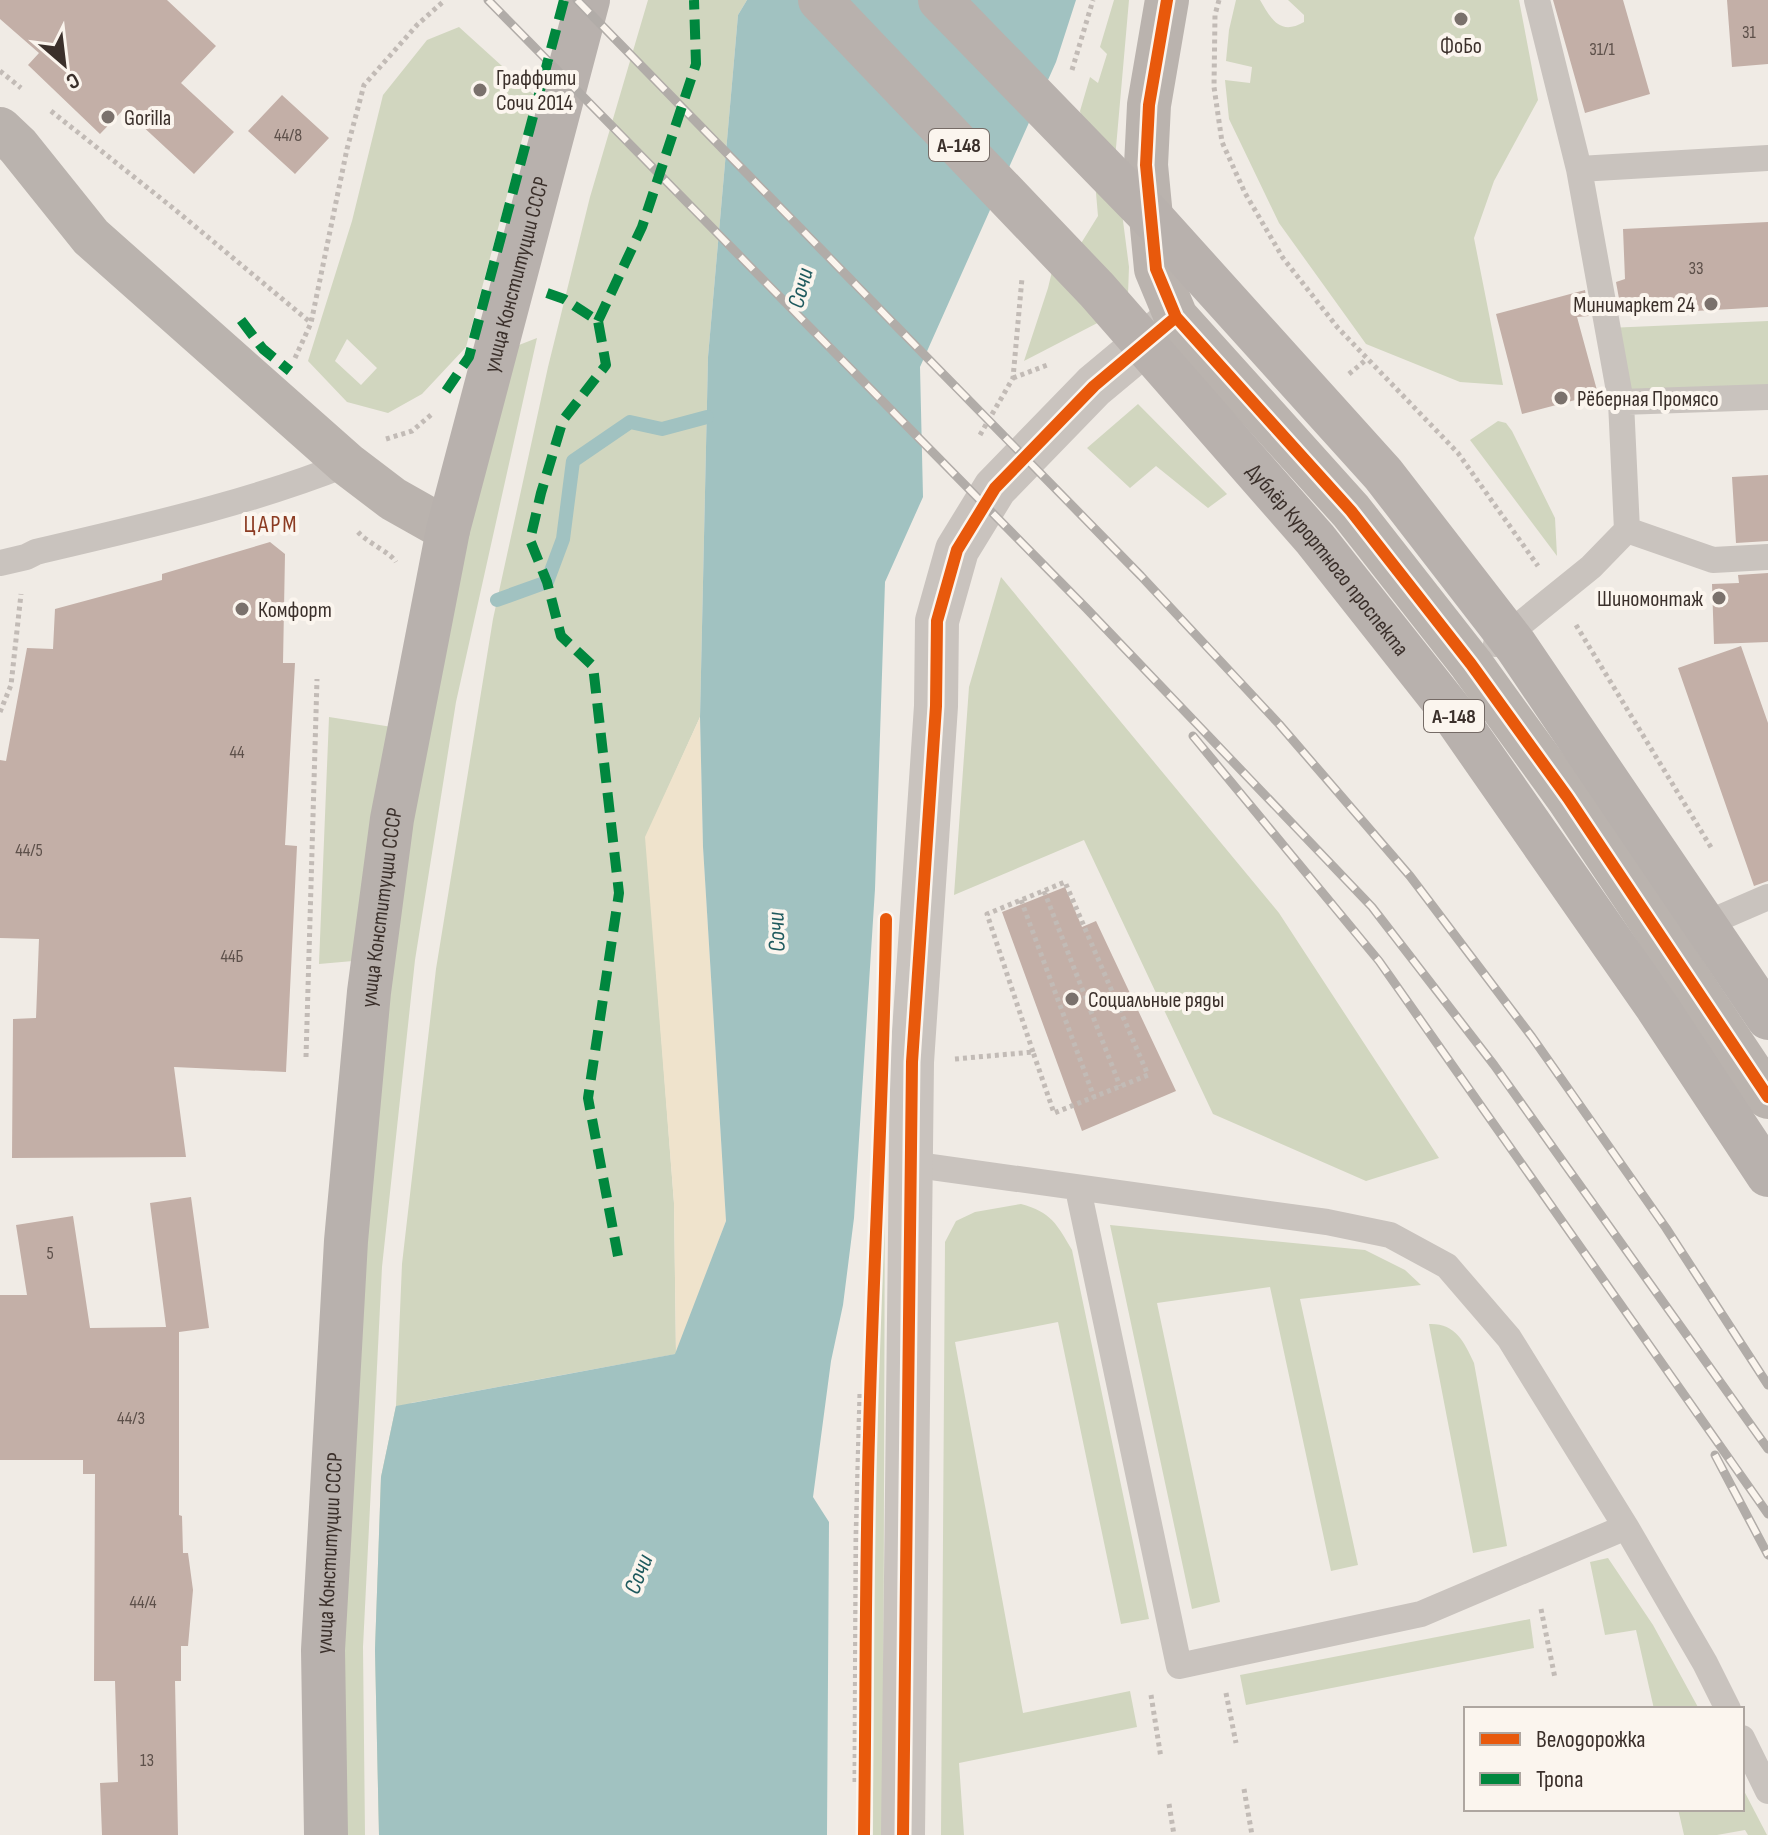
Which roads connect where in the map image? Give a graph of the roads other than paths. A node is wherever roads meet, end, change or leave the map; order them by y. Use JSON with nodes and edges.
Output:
{"nodes":[{"id":1,"x":588,"y":0,"type":"edge"},
{"id":2,"x":820,"y":0,"type":"edge"},
{"id":3,"x":940,"y":0,"type":"edge"},
{"id":4,"x":1167,"y":0,"type":"edge"},
{"id":5,"x":1537,"y":0,"type":"edge"},
{"id":6,"x":0,"y":129,"type":"edge"},
{"id":7,"x":1768,"y":158,"type":"edge"},
{"id":8,"x":1579,"y":169,"type":"junction"},
{"id":9,"x":1176,"y":317,"type":"junction"},
{"id":10,"x":1768,"y":397,"type":"edge"},
{"id":11,"x":1621,"y":402,"type":"junction"},
{"id":12,"x":363,"y":451,"type":"junction"},
{"id":13,"x":448,"y":530,"type":"junction"},
{"id":14,"x":1627,"y":530,"type":"junction"},
{"id":15,"x":1768,"y":557,"type":"edge"},
{"id":16,"x":13,"y":560,"type":"edge"},
{"id":17,"x":1471,"y":664,"type":"junction"},
{"id":18,"x":1757,"y":901,"type":"edge"},
{"id":19,"x":1666,"y":942,"type":"junction"},
{"id":20,"x":1768,"y":1018,"type":"edge"},
{"id":21,"x":1768,"y":1097,"type":"edge"},
{"id":22,"x":910,"y":1164,"type":"junction"},
{"id":23,"x":1768,"y":1175,"type":"edge"},
{"id":24,"x":1078,"y":1189,"type":"junction"},
{"id":25,"x":1626,"y":1527,"type":"junction"},
{"id":26,"x":1727,"y":1707,"type":"edge"},
{"id":27,"x":1744,"y":1742,"type":"edge"},
{"id":28,"x":1768,"y":1791,"type":"edge"},
{"id":29,"x":326,"y":1835,"type":"edge"},
{"id":30,"x":903,"y":1835,"type":"edge"}],
"edges":[{"from":1,"to":13,"type":"main road","name":"улица Конституции СССР"},
{"from":2,"to":23,"type":"main road","name":"Дублёр Курортного проспекта","number":"А-148","bridge":true},
{"from":3,"to":20,"type":"main road","bridge":true},
{"from":4,"to":9,"type":"street"},
{"from":5,"to":8,"type":"lane"},
{"from":6,"to":12,"type":"street"},
{"from":7,"to":8,"type":"lane"},
{"from":8,"to":11,"type":"lane"},
{"from":9,"to":17,"type":"street"},
{"from":9,"to":22,"type":"street"},
{"from":10,"to":11,"type":"lane"},
{"from":11,"to":14,"type":"lane"},
{"from":12,"to":13,"type":"street"},
{"from":12,"to":16,"type":"lane"},
{"from":13,"to":29,"type":"main road","name":"улица Конституции СССР"},
{"from":14,"to":15,"type":"lane"},
{"from":14,"to":17,"type":"lane"},
{"from":17,"to":19,"type":"street"},
{"from":18,"to":19,"type":"lane"},
{"from":19,"to":21,"type":"street"},
{"from":22,"to":24,"type":"lane"},
{"from":22,"to":30,"type":"street"},
{"from":24,"to":25,"type":"lane"},
{"from":24,"to":25,"type":"lane"},
{"from":25,"to":26,"type":"lane"},
{"from":27,"to":28,"type":"lane"}]}
